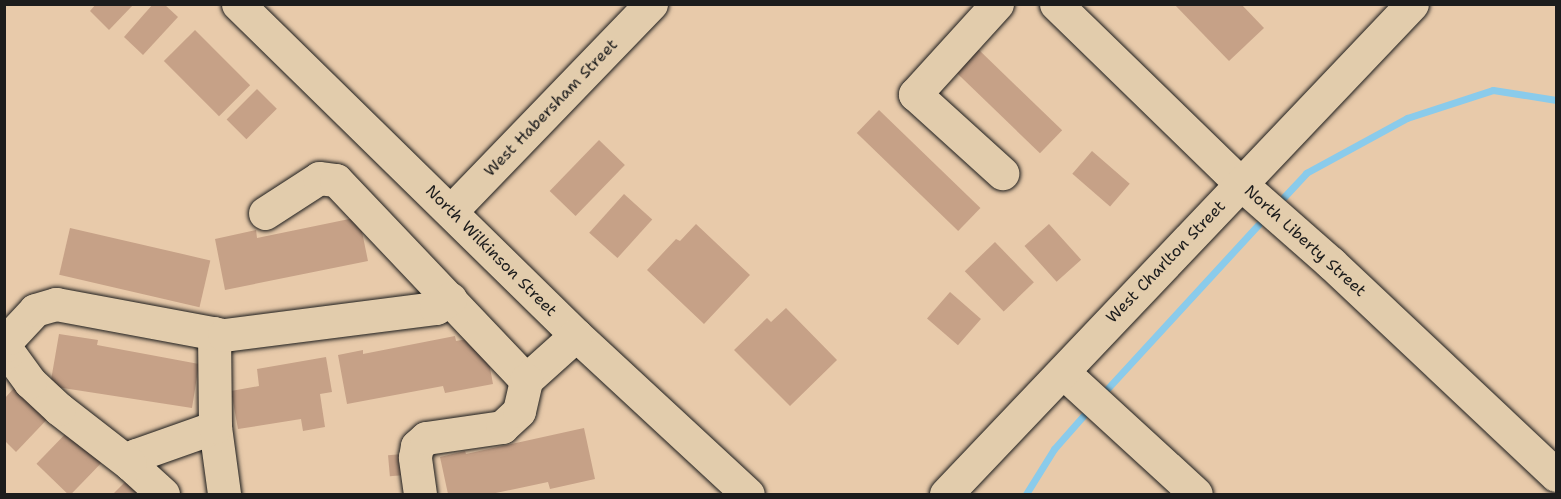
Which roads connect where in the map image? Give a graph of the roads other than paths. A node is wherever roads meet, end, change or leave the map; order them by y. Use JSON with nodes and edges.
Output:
{"nodes":[{"id":1,"x":238,"y":4,"type":"edge"},
{"id":2,"x":651,"y":4,"type":"edge"},
{"id":3,"x":997,"y":4,"type":"edge"},
{"id":4,"x":1056,"y":4,"type":"edge"},
{"id":5,"x":1412,"y":4,"type":"edge"},
{"id":6,"x":1002,"y":173,"type":"dead end"},
{"id":7,"x":1241,"y":184,"type":"junction"},
{"id":8,"x":451,"y":211,"type":"junction"},
{"id":9,"x":265,"y":213,"type":"dead end"},
{"id":10,"x":450,"y":299,"type":"junction"},
{"id":11,"x":214,"y":333,"type":"junction"},
{"id":12,"x":576,"y":335,"type":"junction"},
{"id":13,"x":1063,"y":372,"type":"junction"},
{"id":14,"x":526,"y":380,"type":"junction"},
{"id":15,"x":215,"y":427,"type":"junction"},
{"id":16,"x":130,"y":464,"type":"junction"},
{"id":17,"x":1557,"y":475,"type":"edge"},
{"id":18,"x":163,"y":495,"type":"edge"},
{"id":19,"x":224,"y":495,"type":"edge"},
{"id":20,"x":420,"y":495,"type":"edge"},
{"id":21,"x":748,"y":495,"type":"edge"},
{"id":22,"x":946,"y":495,"type":"edge"},
{"id":23,"x":1196,"y":495,"type":"edge"}],
"edges":[{"from":1,"to":8,"type":"street","name":"North Wilkinson Street"},
{"from":2,"to":8,"type":"street","name":"West Habersham Street"},
{"from":3,"to":6,"type":"street"},
{"from":4,"to":7,"type":"street","name":"North Liberty Street"},
{"from":5,"to":7,"type":"street","name":"West Charlton Street"},
{"from":7,"to":13,"type":"street","name":"West Charlton Street"},
{"from":7,"to":17,"type":"street","name":"North Liberty Street"},
{"from":8,"to":12,"type":"street","name":"North Wilkinson Street"},
{"from":9,"to":10,"type":"street"},
{"from":10,"to":11,"type":"street"},
{"from":10,"to":14,"type":"street"},
{"from":11,"to":15,"type":"street"},
{"from":11,"to":16,"type":"street"},
{"from":12,"to":14,"type":"street"},
{"from":12,"to":21,"type":"street","name":"North Wilkinson Street"},
{"from":13,"to":22,"type":"street","name":"West Charlton Street"},
{"from":13,"to":23,"type":"street"},
{"from":14,"to":20,"type":"street"},
{"from":15,"to":16,"type":"street"},
{"from":15,"to":19,"type":"street"},
{"from":16,"to":18,"type":"street"}]}
